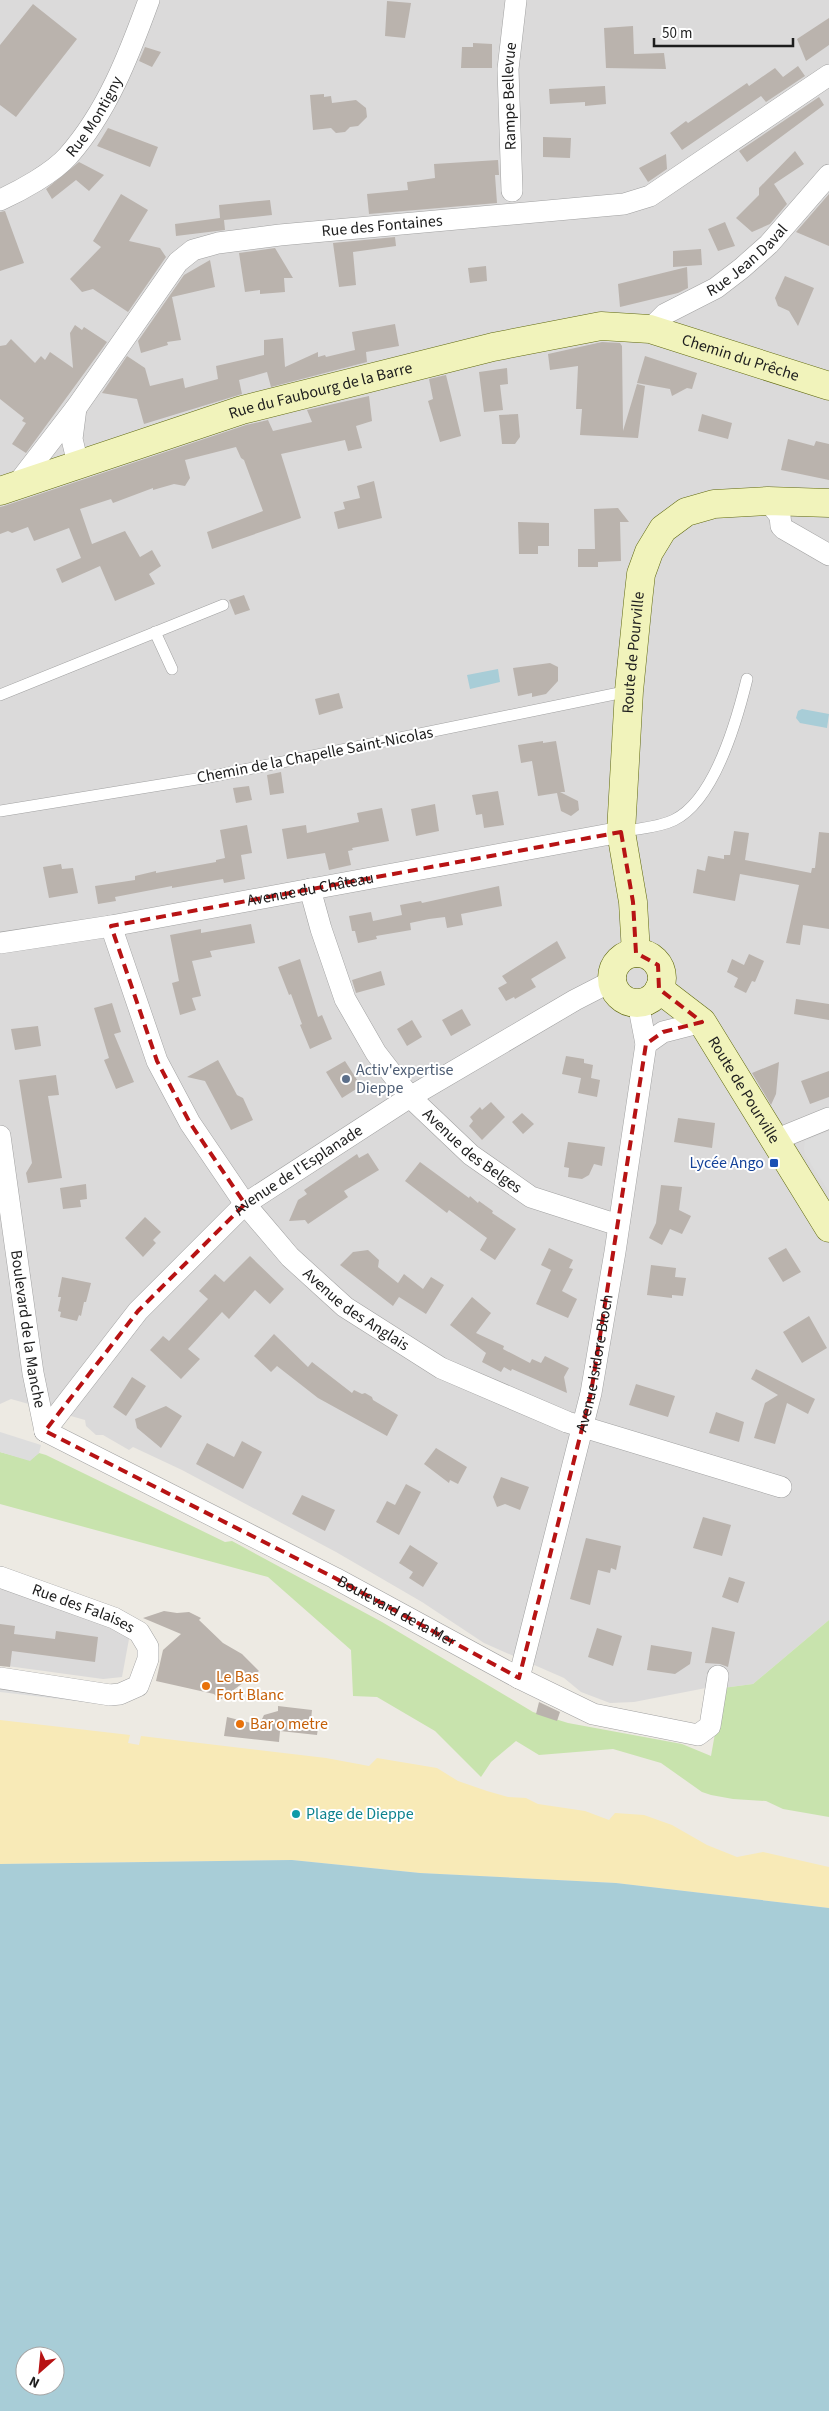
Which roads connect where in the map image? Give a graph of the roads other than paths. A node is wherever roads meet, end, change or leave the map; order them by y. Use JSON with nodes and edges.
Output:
{"nodes":[{"id":1,"x":149,"y":0,"type":"edge"},
{"id":2,"x":516,"y":0,"type":"edge"},
{"id":3,"x":829,"y":75,"type":"edge"},
{"id":4,"x":829,"y":175,"type":"edge"},
{"id":5,"x":512,"y":191,"type":"dead end"},
{"id":6,"x":0,"y":200,"type":"edge"},
{"id":7,"x":650,"y":329,"type":"junction"},
{"id":8,"x":829,"y":386,"type":"edge"},
{"id":9,"x":76,"y":408,"type":"junction"},
{"id":10,"x":78,"y":464,"type":"junction"},
{"id":11,"x":8,"y":489,"type":"edge"},
{"id":12,"x":768,"y":501,"type":"junction"},
{"id":13,"x":829,"y":503,"type":"edge"},
{"id":14,"x":829,"y":555,"type":"edge"},
{"id":15,"x":223,"y":604,"type":"dead end"},
{"id":16,"x":155,"y":632,"type":"junction"},
{"id":17,"x":172,"y":669,"type":"dead end"},
{"id":18,"x":747,"y":679,"type":"dead end"},
{"id":19,"x":629,"y":691,"type":"junction"},
{"id":20,"x":0,"y":695,"type":"edge"},
{"id":21,"x":0,"y":811,"type":"edge"},
{"id":22,"x":621,"y":832,"type":"junction"},
{"id":23,"x":310,"y":889,"type":"junction"},
{"id":24,"x":111,"y":926,"type":"junction"},
{"id":25,"x":0,"y":942,"type":"edge"},
{"id":26,"x":636,"y":953,"type":"junction"},
{"id":27,"x":612,"y":981,"type":"junction"},
{"id":28,"x":649,"y":996,"type":"junction"},
{"id":29,"x":702,"y":1022,"type":"junction"},
{"id":30,"x":646,"y":1044,"type":"junction"},
{"id":31,"x":410,"y":1097,"type":"junction"},
{"id":32,"x":829,"y":1118,"type":"edge"},
{"id":33,"x":0,"y":1136,"type":"edge"},
{"id":34,"x":774,"y":1140,"type":"junction"},
{"id":35,"x":245,"y":1204,"type":"junction"},
{"id":36,"x":618,"y":1225,"type":"junction"},
{"id":37,"x":829,"y":1228,"type":"edge"},
{"id":38,"x":584,"y":1427,"type":"junction"},
{"id":39,"x":45,"y":1431,"type":"junction"},
{"id":40,"x":780,"y":1487,"type":"dead end"},
{"id":41,"x":0,"y":1577,"type":"edge"},
{"id":42,"x":718,"y":1676,"type":"dead end"},
{"id":43,"x":0,"y":1678,"type":"edge"},
{"id":44,"x":519,"y":1678,"type":"junction"}],
"edges":[{"from":1,"to":6,"type":"street","name":"Rue Montigny"},
{"from":2,"to":5,"type":"street","name":"Rampe Bellevue"},
{"from":3,"to":9,"type":"street","name":"Rue des Fontaines"},
{"from":4,"to":7,"type":"street","name":"Rue Jean Daval"},
{"from":7,"to":8,"type":"main road","name":"Chemin du Prêche"},
{"from":7,"to":10,"type":"main road","name":"Rue du Faubourg de la Barre"},
{"from":9,"to":10,"type":"street"},
{"from":9,"to":11,"type":"street","name":"Rue des Fontaines"},
{"from":10,"to":11,"type":"main road","name":"Rue du Faubourg de la Barre"},
{"from":12,"to":13,"type":"main road","name":"Route de Pourville"},
{"from":12,"to":14,"type":"street"},
{"from":12,"to":19,"type":"main road","name":"Route de Pourville"},
{"from":15,"to":16,"type":"lane"},
{"from":16,"to":17,"type":"lane"},
{"from":16,"to":20,"type":"lane"},
{"from":18,"to":22,"type":"lane"},
{"from":19,"to":21,"type":"lane","name":"Chemin de la Chapelle Saint-Nicolas"},
{"from":19,"to":22,"type":"main road","name":"Route de Pourville"},
{"from":22,"to":23,"type":"street","name":"Avenue du Château"},
{"from":22,"to":26,"type":"main road","name":"Route de Pourville"},
{"from":23,"to":24,"type":"street","name":"Avenue du Château"},
{"from":23,"to":31,"type":"street","name":"Avenue des Belges"},
{"from":24,"to":25,"type":"street","name":"Avenue du Château"},
{"from":24,"to":35,"type":"street","name":"Avenue des Anglais"},
{"from":26,"to":27,"type":"main road"},
{"from":26,"to":28,"type":"main road"},
{"from":27,"to":28,"type":"main road"},
{"from":27,"to":31,"type":"street","name":"Avenue de l'Esplanade"},
{"from":28,"to":29,"type":"main road","name":"Route de Pourville"},
{"from":28,"to":30,"type":"street","name":"Avenue Isidore Bloch"},
{"from":29,"to":30,"type":"street"},
{"from":29,"to":34,"type":"main road","name":"Route de Pourville"},
{"from":30,"to":36,"type":"street","name":"Avenue Isidore Bloch"},
{"from":31,"to":35,"type":"street","name":"Avenue de l'Esplanade"},
{"from":31,"to":36,"type":"street","name":"Avenue des Belges"},
{"from":32,"to":34,"type":"street"},
{"from":33,"to":39,"type":"street","name":"Boulevard de la Manche"},
{"from":34,"to":37,"type":"main road","name":"Route de Pourville"},
{"from":35,"to":38,"type":"street","name":"Avenue des Anglais"},
{"from":35,"to":39,"type":"street","name":"Avenue de l'Esplanade"},
{"from":36,"to":38,"type":"street","name":"Avenue Isidore Bloch"},
{"from":38,"to":40,"type":"street","name":"Avenue des Anglais"},
{"from":38,"to":44,"type":"street","name":"Avenue Isidore Bloch"},
{"from":39,"to":44,"type":"street","name":"Boulevard de la Mer"},
{"from":41,"to":43,"type":"street","name":"Rue des Falaises"},
{"from":42,"to":44,"type":"street","name":"Boulevard de la Mer"}]}
